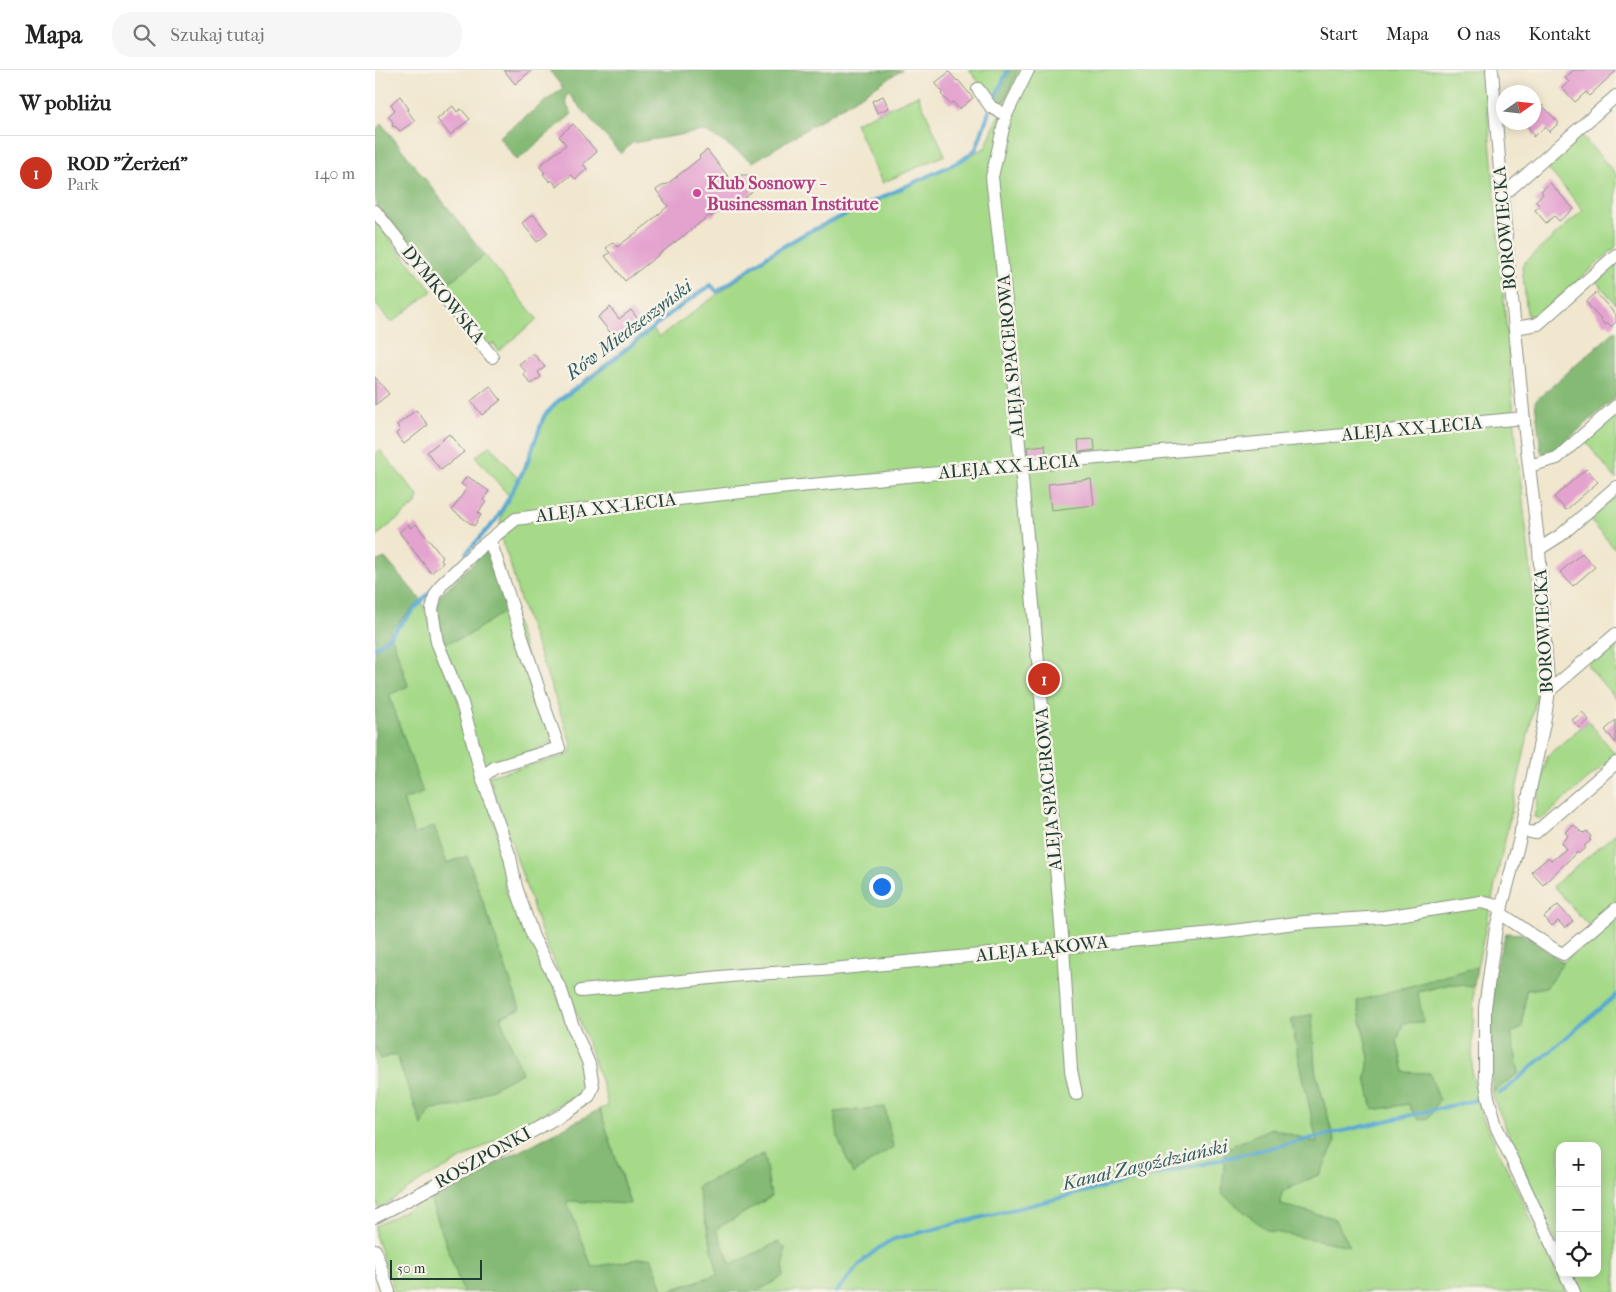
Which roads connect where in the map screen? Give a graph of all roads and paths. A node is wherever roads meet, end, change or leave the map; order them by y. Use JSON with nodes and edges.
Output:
{"nodes":[{"id":1,"x":1028,"y":70,"type":"edge"},
{"id":2,"x":1492,"y":70,"type":"edge"},
{"id":3,"x":978,"y":89,"type":"dead end"},
{"id":4,"x":1616,"y":96,"type":"edge"},
{"id":5,"x":1006,"y":116,"type":"junction"},
{"id":6,"x":1502,"y":196,"type":"junction"},
{"id":7,"x":375,"y":210,"type":"edge"},
{"id":8,"x":1616,"y":256,"type":"edge"},
{"id":9,"x":1515,"y":328,"type":"junction"},
{"id":10,"x":492,"y":357,"type":"dead end"},
{"id":11,"x":1616,"y":406,"type":"edge"},
{"id":12,"x":1524,"y":418,"type":"junction"},
{"id":13,"x":1021,"y":465,"type":"junction"},
{"id":14,"x":1529,"y":466,"type":"junction"},
{"id":15,"x":1616,"y":487,"type":"edge"},
{"id":16,"x":488,"y":541,"type":"junction"},
{"id":17,"x":1539,"y":549,"type":"junction"},
{"id":18,"x":1616,"y":634,"type":"edge"},
{"id":19,"x":1549,"y":691,"type":"junction"},
{"id":20,"x":1616,"y":763,"type":"edge"},
{"id":21,"x":482,"y":777,"type":"junction"},
{"id":22,"x":1521,"y":830,"type":"junction"},
{"id":23,"x":1616,"y":909,"type":"edge"},
{"id":24,"x":1501,"y":910,"type":"junction"},
{"id":25,"x":1063,"y":947,"type":"junction"},
{"id":26,"x":581,"y":991,"type":"dead end"},
{"id":27,"x":1076,"y":1094,"type":"dead end"},
{"id":28,"x":589,"y":1096,"type":"joint"},
{"id":29,"x":375,"y":1218,"type":"edge"},
{"id":30,"x":375,"y":1250,"type":"edge"},
{"id":31,"x":1556,"y":1254,"type":"edge"},
{"id":32,"x":1567,"y":1277,"type":"edge"},
{"id":33,"x":389,"y":1292,"type":"edge"},
{"id":34,"x":1574,"y":1292,"type":"edge"}],
"edges":[{"from":1,"to":5,"type":"street","name":"ALEJA SPACEROWA"},
{"from":2,"to":6,"type":"street","name":"BOROWIECKA"},
{"from":3,"to":5,"type":"street"},
{"from":4,"to":6,"type":"street"},
{"from":5,"to":13,"type":"street","name":"ALEJA SPACEROWA"},
{"from":6,"to":9,"type":"street","name":"BOROWIECKA"},
{"from":7,"to":10,"type":"street","name":"DYMKOWSKA"},
{"from":8,"to":9,"type":"street"},
{"from":9,"to":12,"type":"street","name":"BOROWIECKA"},
{"from":11,"to":14,"type":"street"},
{"from":12,"to":13,"type":"street","name":"ALEJA XX-LECIA"},
{"from":12,"to":14,"type":"street","name":"BOROWIECKA"},
{"from":13,"to":16,"type":"street","name":"ALEJA XX-LECIA"},
{"from":13,"to":25,"type":"street","name":"ALEJA SPACEROWA"},
{"from":14,"to":17,"type":"street","name":"BOROWIECKA"},
{"from":15,"to":17,"type":"street"},
{"from":16,"to":21,"type":"street","name":"ALEJA XX-LECIA"},
{"from":16,"to":21,"type":"street"},
{"from":17,"to":19,"type":"street","name":"BOROWIECKA"},
{"from":18,"to":19,"type":"street"},
{"from":19,"to":22,"type":"street","name":"BOROWIECKA"},
{"from":20,"to":22,"type":"street"},
{"from":21,"to":28,"type":"street","name":"ALEJA XX-LECIA"},
{"from":22,"to":24,"type":"street","name":"BOROWIECKA"},
{"from":23,"to":24,"type":"street"},
{"from":24,"to":25,"type":"street","name":"ALEJA ŁĄKOWA"},
{"from":24,"to":31,"type":"street","name":"BOROWIECKA"},
{"from":25,"to":26,"type":"street","name":"ALEJA ŁĄKOWA"},
{"from":25,"to":27,"type":"street","name":"ALEJA SPACEROWA"},
{"from":28,"to":29,"type":"street","name":"ROSZPONKI"},
{"from":30,"to":33,"type":"street"},
{"from":32,"to":34,"type":"street"}]}
